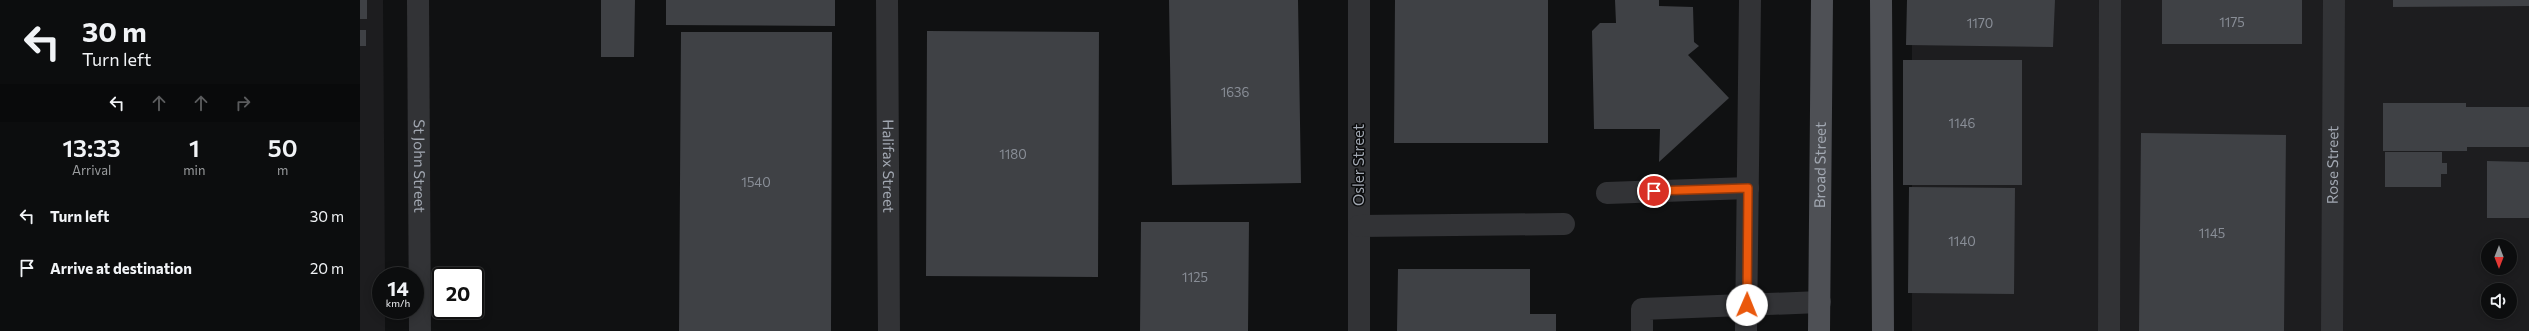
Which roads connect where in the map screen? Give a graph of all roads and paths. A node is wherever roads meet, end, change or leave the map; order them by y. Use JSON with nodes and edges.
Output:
{"nodes":[{"id":1,"x":418,"y":0,"type":"edge"},
{"id":2,"x":887,"y":0,"type":"edge"},
{"id":3,"x":1359,"y":0,"type":"edge"},
{"id":4,"x":1750,"y":0,"type":"edge"},
{"id":5,"x":1822,"y":0,"type":"edge"},
{"id":6,"x":1881,"y":0,"type":"edge"},
{"id":7,"x":2110,"y":0,"type":"edge"},
{"id":8,"x":2334,"y":0,"type":"edge"},
{"id":9,"x":1748,"y":188,"type":"junction"},
{"id":10,"x":1607,"y":192,"type":"dead end"},
{"id":11,"x":1564,"y":224,"type":"dead end"},
{"id":12,"x":1359,"y":226,"type":"junction"},
{"id":13,"x":1820,"y":302,"type":"junction"},
{"id":14,"x":1747,"y":305,"type":"junction"},
{"id":15,"x":420,"y":331,"type":"edge"},
{"id":16,"x":889,"y":331,"type":"edge"},
{"id":17,"x":1359,"y":331,"type":"edge"},
{"id":18,"x":1642,"y":331,"type":"edge"},
{"id":19,"x":1746,"y":331,"type":"edge"},
{"id":20,"x":1819,"y":331,"type":"edge"},
{"id":21,"x":1883,"y":331,"type":"edge"},
{"id":22,"x":2108,"y":331,"type":"edge"},
{"id":23,"x":2332,"y":331,"type":"edge"}],
"edges":[{"from":1,"to":15,"type":"street","name":"St John Street"},
{"from":2,"to":16,"type":"street","name":"Halifax Street"},
{"from":3,"to":12,"type":"street","name":"Osler Street"},
{"from":4,"to":9,"type":"street"},
{"from":5,"to":13,"type":"main road","name":"Broad Street"},
{"from":6,"to":21,"type":"main road"},
{"from":7,"to":22,"type":"street"},
{"from":8,"to":23,"type":"street","name":"Rose Street"},
{"from":9,"to":10,"type":"street"},
{"from":9,"to":14,"type":"street"},
{"from":11,"to":12,"type":"street"},
{"from":12,"to":17,"type":"street","name":"Osler Street"},
{"from":13,"to":14,"type":"street"},
{"from":13,"to":20,"type":"main road","name":"Broad Street"},
{"from":14,"to":18,"type":"street"},
{"from":14,"to":19,"type":"street"}]}
